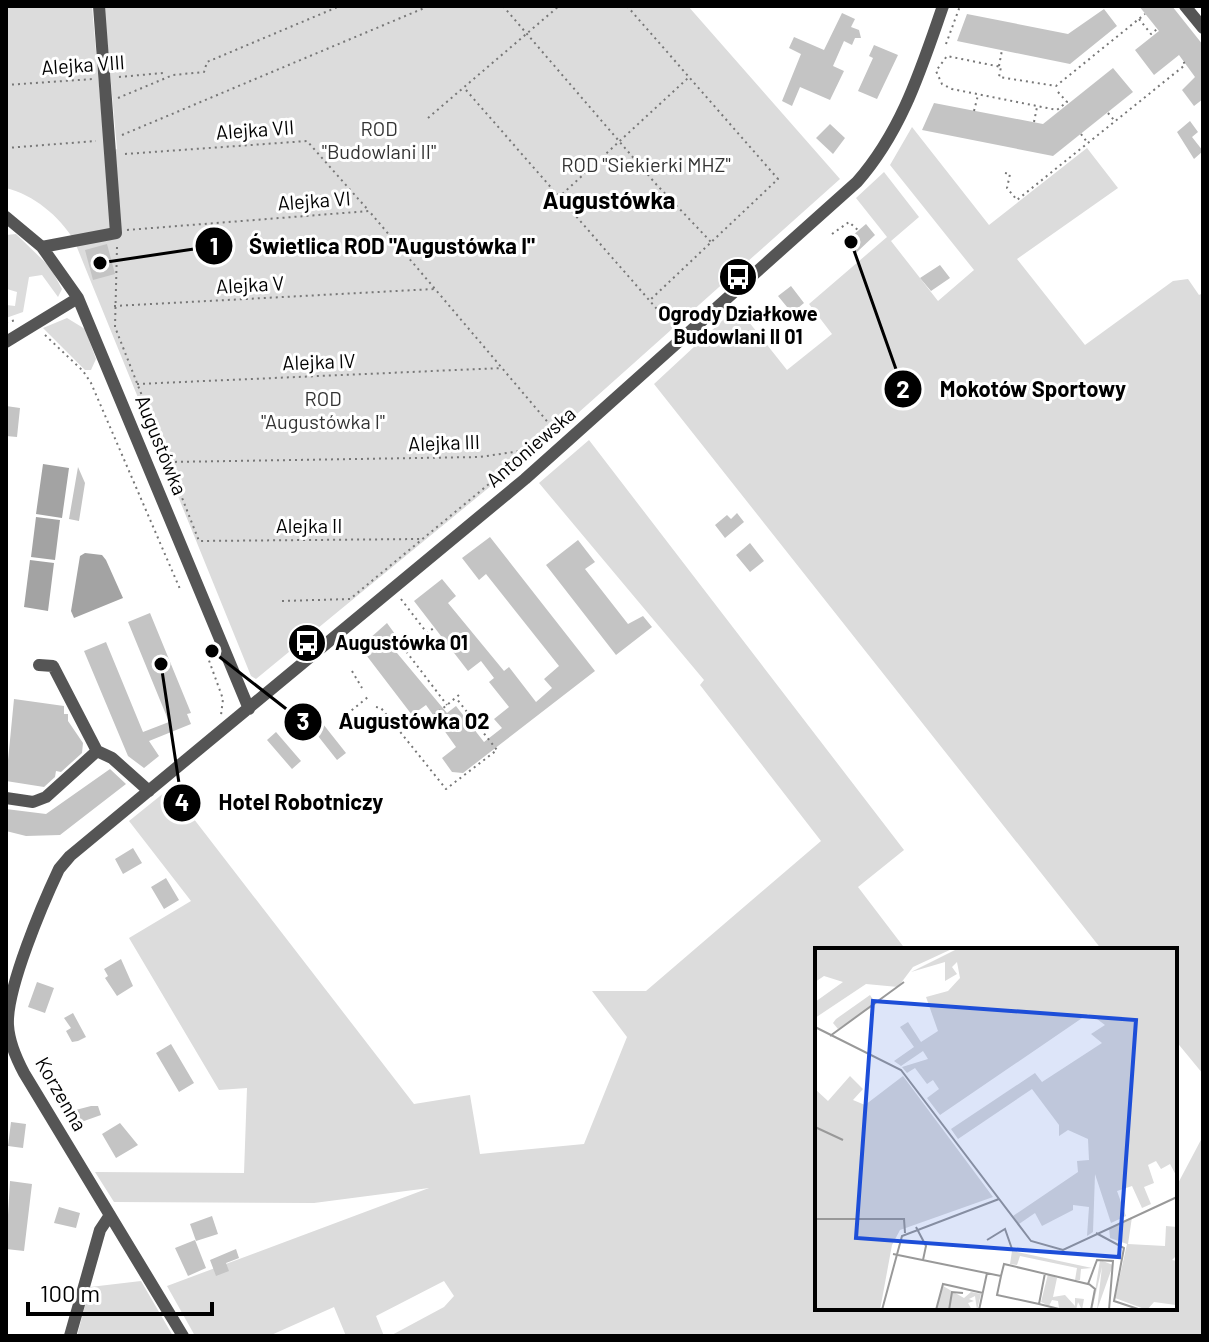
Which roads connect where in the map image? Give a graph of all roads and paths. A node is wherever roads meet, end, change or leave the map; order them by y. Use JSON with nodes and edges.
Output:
{"nodes":[{"id":1,"x":99,"y":6,"type":"edge"},
{"id":2,"x":340,"y":6,"type":"edge"},
{"id":3,"x":429,"y":6,"type":"edge"},
{"id":4,"x":503,"y":6,"type":"edge"},
{"id":5,"x":559,"y":6,"type":"edge"},
{"id":6,"x":627,"y":6,"type":"edge"},
{"id":7,"x":943,"y":6,"type":"edge"},
{"id":8,"x":960,"y":6,"type":"edge"},
{"id":9,"x":1185,"y":6,"type":"edge"},
{"id":10,"x":1145,"y":14,"type":"dead end"},
{"id":11,"x":1139,"y":19,"type":"junction"},
{"id":12,"x":1203,"y":28,"type":"edge"},
{"id":13,"x":1157,"y":29,"type":"dead end"},
{"id":14,"x":527,"y":34,"type":"junction"},
{"id":15,"x":946,"y":44,"type":"dead end"},
{"id":16,"x":1002,"y":50,"type":"dead end"},
{"id":17,"x":1183,"y":60,"type":"dead end"},
{"id":18,"x":999,"y":67,"type":"junction"},
{"id":19,"x":163,"y":73,"type":"dead end"},
{"id":20,"x":689,"y":77,"type":"junction"},
{"id":21,"x":105,"y":78,"type":"junction"},
{"id":22,"x":6,"y":85,"type":"edge"},
{"id":23,"x":466,"y":90,"type":"junction"},
{"id":24,"x":1058,"y":92,"type":"dead end"},
{"id":25,"x":978,"y":94,"type":"junction"},
{"id":26,"x":106,"y":103,"type":"junction"},
{"id":27,"x":1037,"y":106,"type":"junction"},
{"id":28,"x":974,"y":111,"type":"dead end"},
{"id":29,"x":1108,"y":113,"type":"dead end"},
{"id":30,"x":428,"y":118,"type":"dead end"},
{"id":31,"x":1114,"y":121,"type":"junction"},
{"id":32,"x":1034,"y":122,"type":"dead end"},
{"id":33,"x":1081,"y":134,"type":"dead end"},
{"id":34,"x":110,"y":140,"type":"junction"},
{"id":35,"x":621,"y":143,"type":"junction"},
{"id":36,"x":1088,"y":143,"type":"junction"},
{"id":37,"x":6,"y":148,"type":"edge"},
{"id":38,"x":111,"y":155,"type":"junction"},
{"id":39,"x":1005,"y":173,"type":"dead end"},
{"id":40,"x":558,"y":198,"type":"junction"},
{"id":41,"x":369,"y":211,"type":"junction"},
{"id":42,"x":8,"y":221,"type":"edge"},
{"id":43,"x":859,"y":231,"type":"dead end"},
{"id":44,"x":116,"y":233,"type":"junction"},
{"id":45,"x":832,"y":234,"type":"dead end"},
{"id":46,"x":712,"y":243,"type":"junction"},
{"id":47,"x":42,"y":247,"type":"junction"},
{"id":48,"x":435,"y":289,"type":"junction"},
{"id":49,"x":78,"y":298,"type":"junction"},
{"id":50,"x":649,"y":301,"type":"junction"},
{"id":51,"x":114,"y":306,"type":"junction"},
{"id":52,"x":670,"y":324,"type":"dead end"},
{"id":53,"x":6,"y":330,"type":"edge"},
{"id":54,"x":40,"y":330,"type":"dead end"},
{"id":55,"x":23,"y":332,"type":"junction"},
{"id":56,"x":6,"y":342,"type":"edge"},
{"id":57,"x":502,"y":368,"type":"junction"},
{"id":58,"x":136,"y":384,"type":"junction"},
{"id":59,"x":550,"y":424,"type":"junction"},
{"id":60,"x":556,"y":432,"type":"dead end"},
{"id":61,"x":527,"y":450,"type":"junction"},
{"id":62,"x":168,"y":462,"type":"junction"},
{"id":63,"x":420,"y":539,"type":"junction"},
{"id":64,"x":394,"y":588,"type":"junction"},
{"id":65,"x":180,"y":589,"type":"dead end"},
{"id":66,"x":282,"y":601,"type":"dead end"},
{"id":67,"x":435,"y":627,"type":"dead end"},
{"id":68,"x":399,"y":642,"type":"dead end"},
{"id":69,"x":447,"y":643,"type":"dead end"},
{"id":70,"x":430,"y":648,"type":"dead end"},
{"id":71,"x":405,"y":651,"type":"junction"},
{"id":72,"x":207,"y":655,"type":"dead end"},
{"id":73,"x":399,"y":655,"type":"dead end"},
{"id":74,"x":39,"y":665,"type":"dead end"},
{"id":75,"x":352,"y":671,"type":"dead end"},
{"id":76,"x":362,"y":688,"type":"dead end"},
{"id":77,"x":368,"y":697,"type":"dead end"},
{"id":78,"x":447,"y":705,"type":"junction"},
{"id":79,"x":376,"y":707,"type":"dead end"},
{"id":80,"x":249,"y":709,"type":"junction"},
{"id":81,"x":347,"y":714,"type":"dead end"},
{"id":82,"x":425,"y":723,"type":"dead end"},
{"id":83,"x":482,"y":731,"type":"junction"},
{"id":84,"x":478,"y":734,"type":"dead end"},
{"id":85,"x":216,"y":736,"type":"junction"},
{"id":86,"x":97,"y":751,"type":"junction"},
{"id":87,"x":149,"y":791,"type":"junction"},
{"id":88,"x":6,"y":798,"type":"edge"},
{"id":89,"x":70,"y":856,"type":"joint"},
{"id":90,"x":110,"y":1215,"type":"junction"},
{"id":91,"x":70,"y":1336,"type":"edge"},
{"id":92,"x":183,"y":1336,"type":"edge"}],
"edges":[{"from":1,"to":21,"type":"street"},
{"from":2,"to":26,"type":"path"},
{"from":3,"to":34,"type":"path"},
{"from":4,"to":14,"type":"path"},
{"from":5,"to":14,"type":"path"},
{"from":6,"to":20,"type":"path"},
{"from":7,"to":64,"type":"street","name":"Antoniewska"},
{"from":8,"to":15,"type":"path"},
{"from":9,"to":12,"type":"street"},
{"from":10,"to":11,"type":"path"},
{"from":11,"to":13,"type":"path"},
{"from":11,"to":18,"type":"path"},
{"from":14,"to":23,"type":"path"},
{"from":14,"to":35,"type":"path"},
{"from":16,"to":18,"type":"path"},
{"from":17,"to":31,"type":"path"},
{"from":18,"to":25,"type":"path"},
{"from":19,"to":21,"type":"path","name":"Alejka VIII"},
{"from":20,"to":35,"type":"path"},
{"from":20,"to":46,"type":"path"},
{"from":21,"to":22,"type":"path","name":"Alejka VIII"},
{"from":21,"to":26,"type":"street"},
{"from":23,"to":30,"type":"path"},
{"from":23,"to":40,"type":"path"},
{"from":24,"to":27,"type":"path"},
{"from":25,"to":27,"type":"path"},
{"from":25,"to":28,"type":"path"},
{"from":26,"to":34,"type":"street"},
{"from":27,"to":32,"type":"path"},
{"from":29,"to":31,"type":"path"},
{"from":31,"to":36,"type":"path"},
{"from":33,"to":36,"type":"path"},
{"from":34,"to":37,"type":"path"},
{"from":34,"to":38,"type":"street"},
{"from":35,"to":40,"type":"path"},
{"from":35,"to":46,"type":"path"},
{"from":36,"to":39,"type":"path"},
{"from":38,"to":41,"type":"path","name":"Alejka VII"},
{"from":38,"to":44,"type":"street"},
{"from":40,"to":50,"type":"path"},
{"from":41,"to":44,"type":"path","name":"Alejka VI"},
{"from":41,"to":48,"type":"path","name":"Alejka VI"},
{"from":42,"to":47,"type":"street","name":"Augustówka"},
{"from":43,"to":45,"type":"path"},
{"from":44,"to":47,"type":"street"},
{"from":44,"to":51,"type":"path"},
{"from":46,"to":50,"type":"path"},
{"from":47,"to":49,"type":"street","name":"Augustówka"},
{"from":48,"to":51,"type":"path","name":"Alejka V"},
{"from":48,"to":57,"type":"path","name":"Alejka VI"},
{"from":49,"to":55,"type":"street"},
{"from":49,"to":80,"type":"street","name":"Augustówka"},
{"from":50,"to":52,"type":"path"},
{"from":51,"to":58,"type":"path"},
{"from":53,"to":55,"type":"street"},
{"from":54,"to":65,"type":"path"},
{"from":55,"to":56,"type":"street"},
{"from":57,"to":58,"type":"path","name":"Alejka IV"},
{"from":57,"to":59,"type":"path","name":"Alejka VI"},
{"from":58,"to":62,"type":"path"},
{"from":59,"to":60,"type":"path","name":"Alejka VI"},
{"from":59,"to":61,"type":"path"},
{"from":61,"to":62,"type":"path","name":"Alejka III"},
{"from":61,"to":63,"type":"path"},
{"from":62,"to":63,"type":"path","name":"Alejka II"},
{"from":63,"to":66,"type":"path"},
{"from":64,"to":67,"type":"path"},
{"from":64,"to":80,"type":"street","name":"Antoniewska"},
{"from":68,"to":71,"type":"path"},
{"from":69,"to":70,"type":"path"},
{"from":71,"to":73,"type":"path"},
{"from":71,"to":78,"type":"path"},
{"from":72,"to":85,"type":"path"},
{"from":74,"to":86,"type":"street"},
{"from":75,"to":76,"type":"path"},
{"from":77,"to":81,"type":"path"},
{"from":78,"to":82,"type":"path"},
{"from":78,"to":83,"type":"path"},
{"from":79,"to":83,"type":"path"},
{"from":80,"to":85,"type":"street","name":"Antoniewska"},
{"from":83,"to":84,"type":"path"},
{"from":85,"to":87,"type":"street","name":"Antoniewska"},
{"from":86,"to":87,"type":"street"},
{"from":86,"to":88,"type":"street"},
{"from":87,"to":89,"type":"street","name":"Antoniewska"},
{"from":89,"to":90,"type":"street","name":"Korzenna"},
{"from":90,"to":91,"type":"street"},
{"from":90,"to":92,"type":"street","name":"Korzenna"}]}
